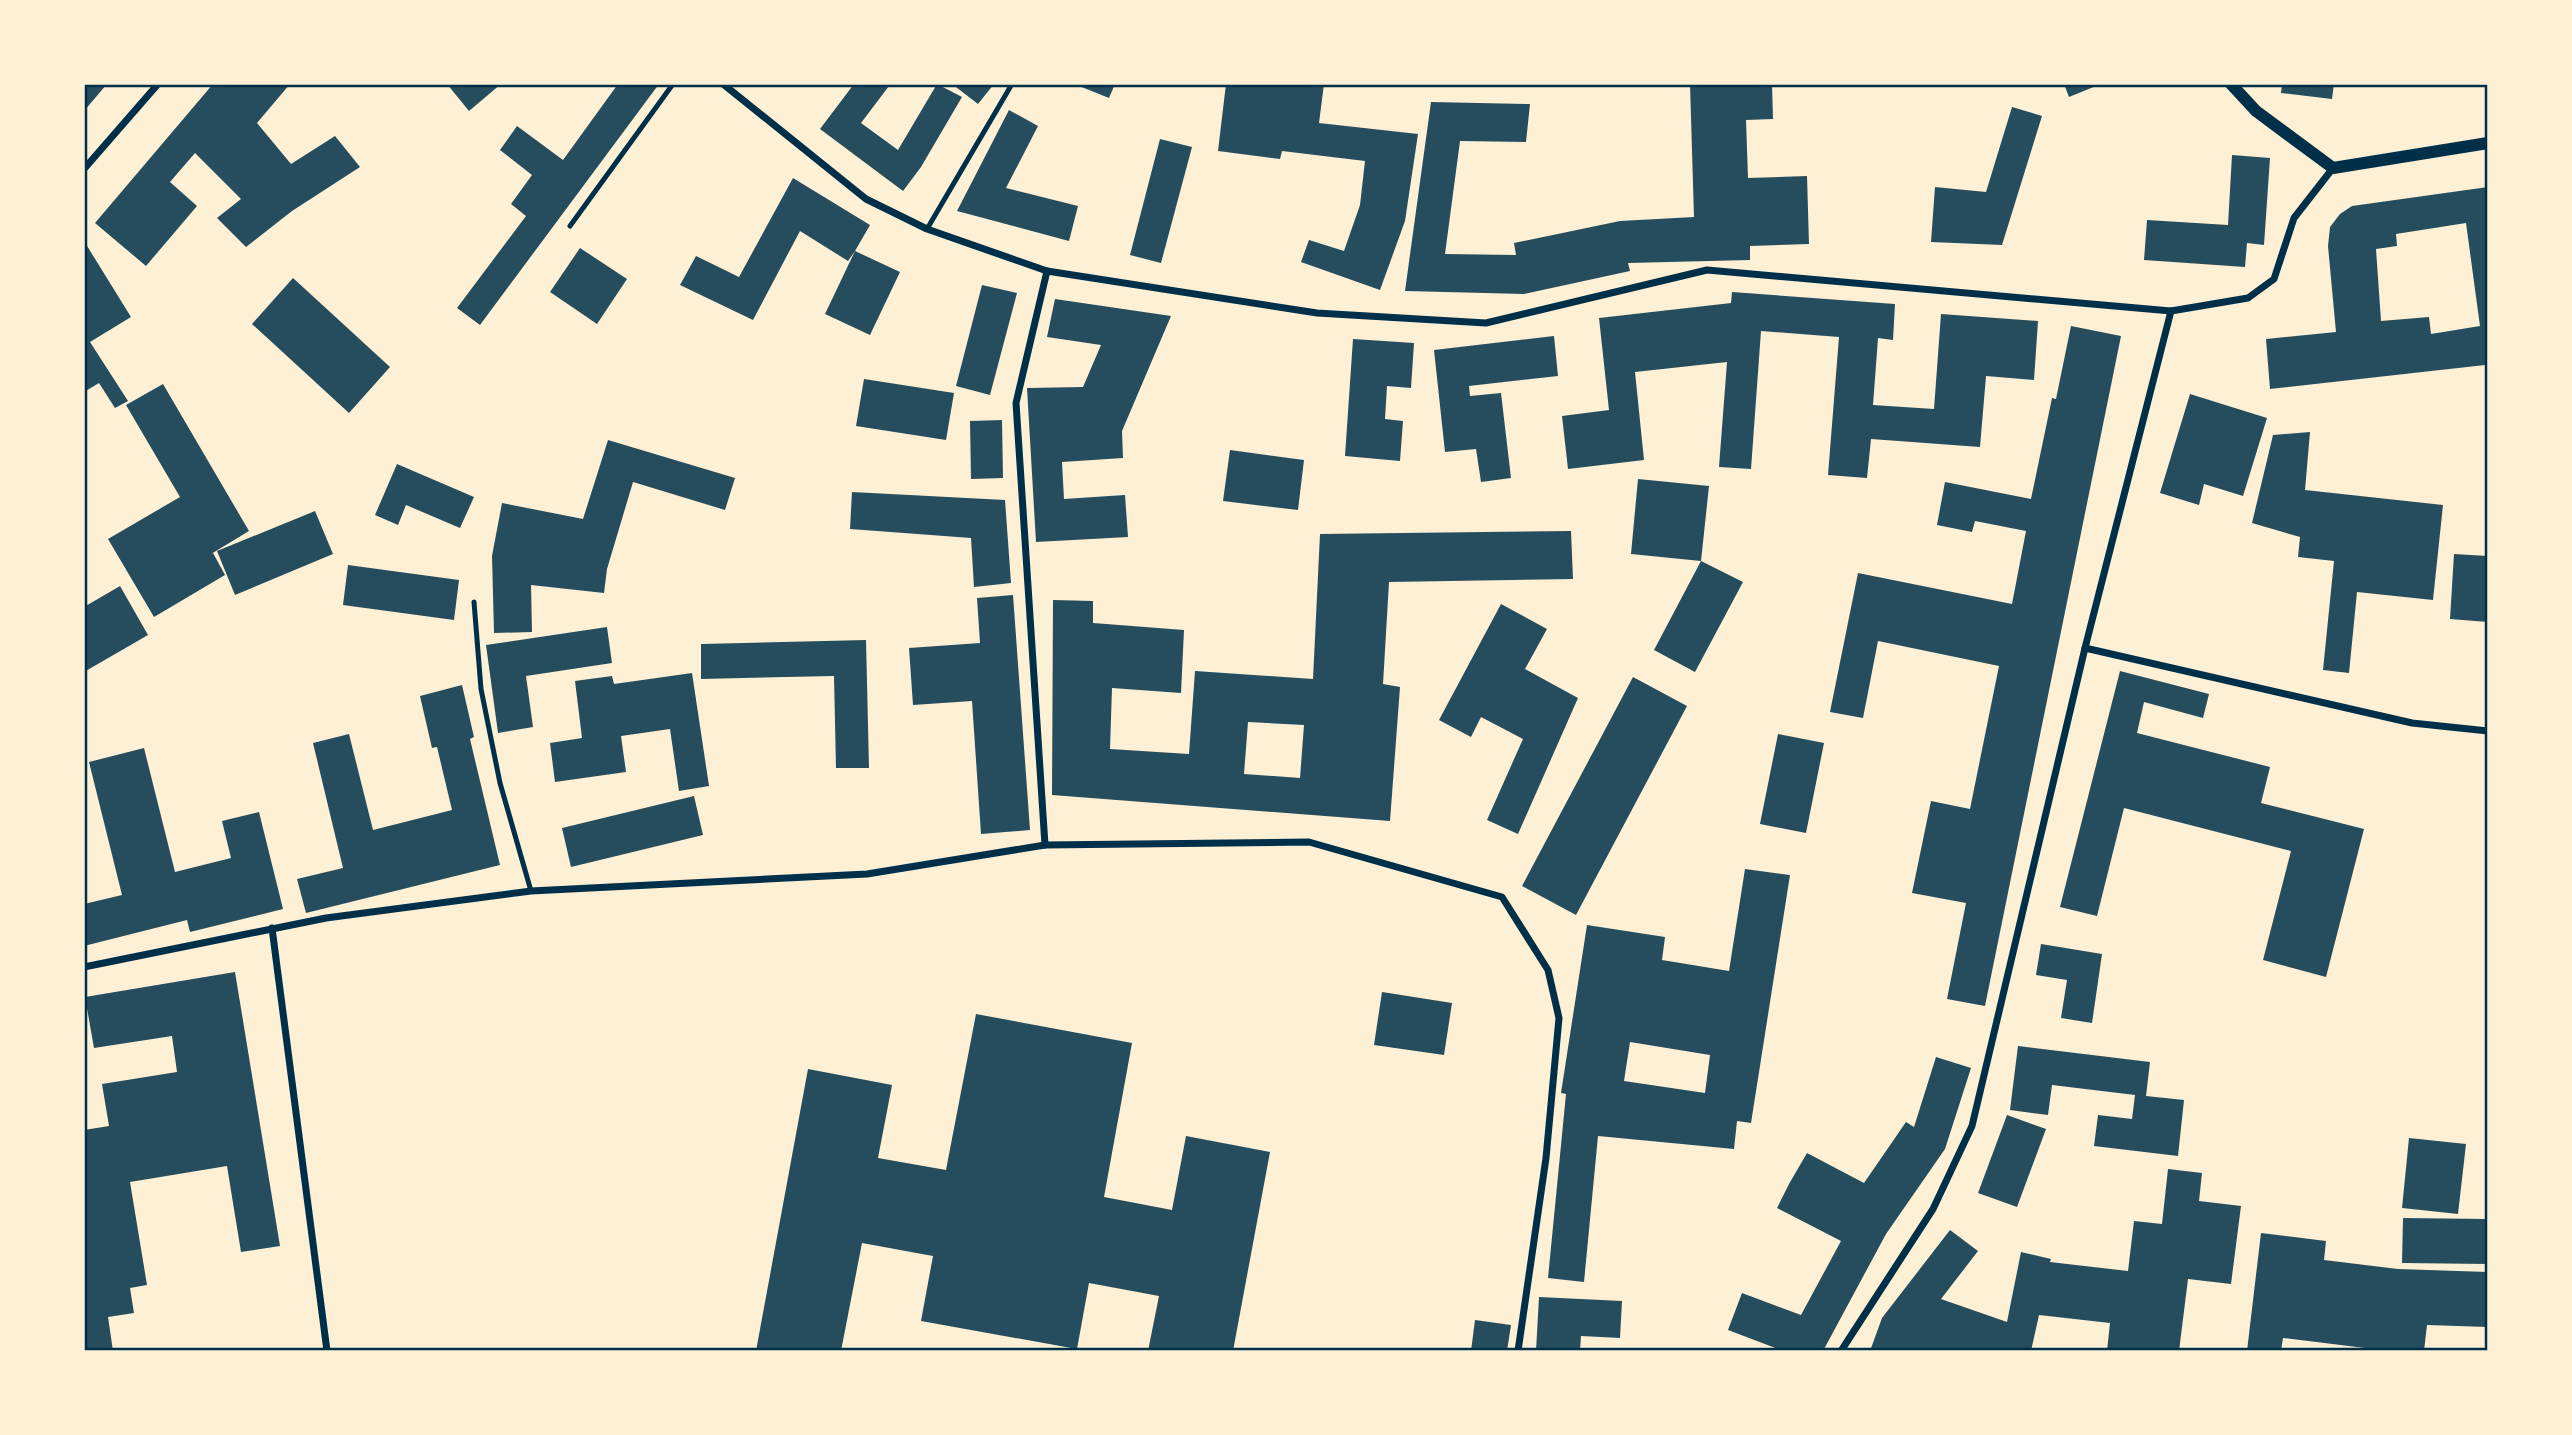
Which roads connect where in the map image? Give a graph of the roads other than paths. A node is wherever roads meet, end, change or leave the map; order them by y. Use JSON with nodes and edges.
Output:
{"nodes":[{"id":1,"x":158,"y":84,"type":"edge"},
{"id":2,"x":673,"y":84,"type":"edge"},
{"id":3,"x":723,"y":84,"type":"edge"},
{"id":4,"x":1012,"y":84,"type":"edge"},
{"id":5,"x":2231,"y":84,"type":"edge"},
{"id":6,"x":2488,"y":143,"type":"edge"},
{"id":7,"x":2333,"y":168,"type":"junction"},
{"id":8,"x":84,"y":169,"type":"edge"},
{"id":9,"x":570,"y":226,"type":"dead end"},
{"id":10,"x":927,"y":229,"type":"junction"},
{"id":11,"x":1047,"y":271,"type":"junction"},
{"id":12,"x":2171,"y":311,"type":"junction"},
{"id":13,"x":474,"y":602,"type":"dead end"},
{"id":14,"x":2085,"y":648,"type":"junction"},
{"id":15,"x":2488,"y":731,"type":"edge"},
{"id":16,"x":1045,"y":845,"type":"junction"},
{"id":17,"x":531,"y":891,"type":"junction"},
{"id":18,"x":272,"y":928,"type":"junction"},
{"id":19,"x":84,"y":967,"type":"edge"},
{"id":20,"x":327,"y":1351,"type":"edge"},
{"id":21,"x":1518,"y":1351,"type":"edge"},
{"id":22,"x":1841,"y":1351,"type":"edge"}],
"edges":[{"from":1,"to":8,"type":"street"},
{"from":2,"to":9,"type":"lane"},
{"from":3,"to":10,"type":"street"},
{"from":4,"to":10,"type":"lane"},
{"from":5,"to":7,"type":"street"},
{"from":6,"to":7,"type":"street"},
{"from":7,"to":12,"type":"street"},
{"from":10,"to":11,"type":"street"},
{"from":11,"to":12,"type":"street"},
{"from":11,"to":16,"type":"street"},
{"from":12,"to":14,"type":"street"},
{"from":13,"to":17,"type":"lane"},
{"from":14,"to":15,"type":"street"},
{"from":14,"to":22,"type":"street"},
{"from":16,"to":17,"type":"street"},
{"from":16,"to":21,"type":"street"},
{"from":17,"to":18,"type":"street"},
{"from":18,"to":19,"type":"street"},
{"from":18,"to":20,"type":"street"}]}
